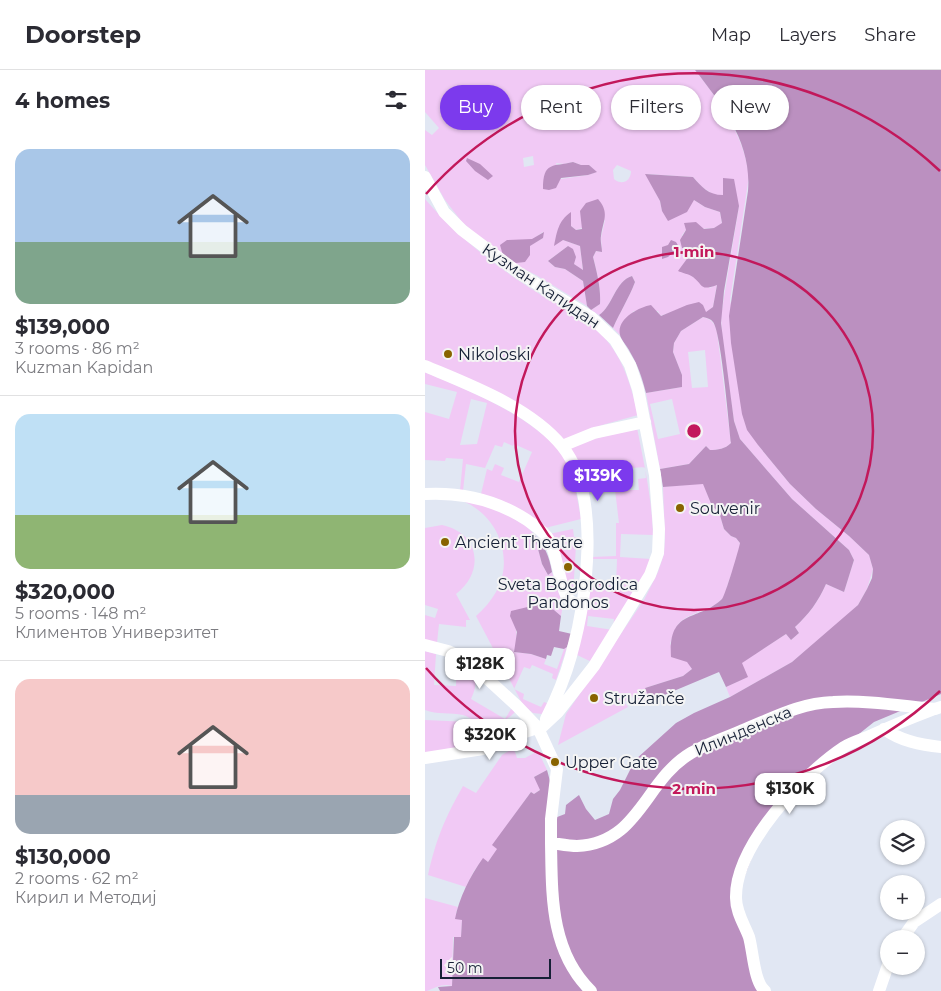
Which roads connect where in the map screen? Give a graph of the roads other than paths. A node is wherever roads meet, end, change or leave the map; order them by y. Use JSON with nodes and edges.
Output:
{"nodes":[{"id":1,"x":425,"y":177,"type":"edge"},
{"id":2,"x":425,"y":366,"type":"edge"},
{"id":3,"x":645,"y":422,"type":"junction"},
{"id":4,"x":562,"y":446,"type":"junction"},
{"id":5,"x":425,"y":494,"type":"edge"},
{"id":6,"x":581,"y":606,"type":"junction"},
{"id":7,"x":425,"y":645,"type":"edge"},
{"id":8,"x":938,"y":708,"type":"edge"},
{"id":9,"x":540,"y":727,"type":"junction"},
{"id":10,"x":884,"y":729,"type":"junction"},
{"id":11,"x":941,"y":747,"type":"edge"},
{"id":12,"x":425,"y":758,"type":"edge"},
{"id":13,"x":551,"y":843,"type":"junction"},
{"id":14,"x":941,"y":904,"type":"edge"},
{"id":15,"x":908,"y":930,"type":"edge"},
{"id":16,"x":885,"y":975,"type":"edge"},
{"id":17,"x":591,"y":991,"type":"edge"},
{"id":18,"x":765,"y":991,"type":"edge"},
{"id":19,"x":879,"y":991,"type":"edge"}],
"edges":[{"from":1,"to":3,"type":"street","name":"Кузман Капидан"},
{"from":2,"to":4,"type":"street"},
{"from":3,"to":4,"type":"street"},
{"from":3,"to":9,"type":"street","name":"Кузман Капидан"},
{"from":4,"to":6,"type":"street"},
{"from":5,"to":6,"type":"street"},
{"from":6,"to":9,"type":"street"},
{"from":7,"to":9,"type":"street"},
{"from":8,"to":10,"type":"street"},
{"from":8,"to":13,"type":"street","name":"Илинденска"},
{"from":9,"to":12,"type":"street"},
{"from":9,"to":13,"type":"street"},
{"from":10,"to":11,"type":"street"},
{"from":10,"to":18,"type":"street"},
{"from":13,"to":17,"type":"street"},
{"from":14,"to":15,"type":"street"},
{"from":16,"to":19,"type":"street"}]}
